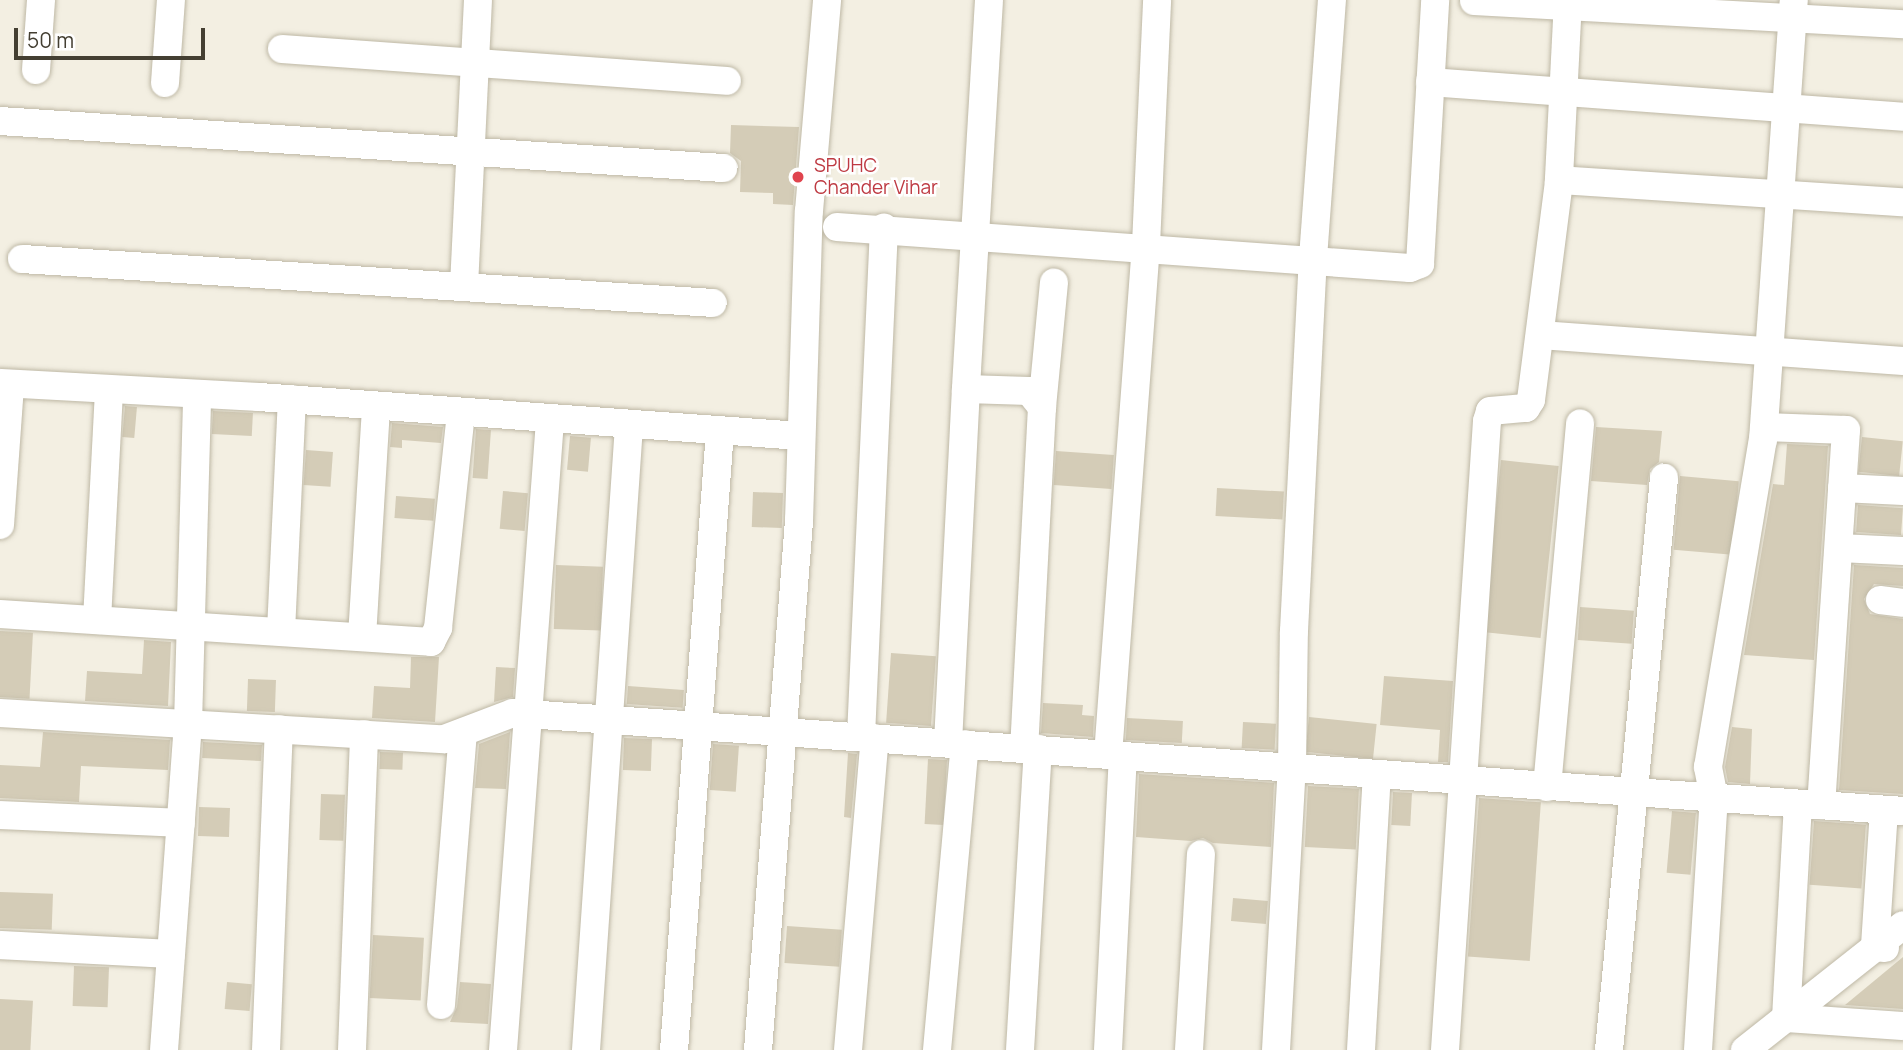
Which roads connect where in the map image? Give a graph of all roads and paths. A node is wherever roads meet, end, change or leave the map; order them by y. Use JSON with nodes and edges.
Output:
{"nodes":[{"id":1,"x":41,"y":0,"type":"edge"},
{"id":2,"x":172,"y":0,"type":"edge"},
{"id":3,"x":478,"y":0,"type":"edge"},
{"id":4,"x":827,"y":0,"type":"edge"},
{"id":5,"x":989,"y":0,"type":"edge"},
{"id":6,"x":1157,"y":0,"type":"edge"},
{"id":7,"x":1332,"y":0,"type":"edge"},
{"id":8,"x":1435,"y":0,"type":"edge"},
{"id":9,"x":1474,"y":1,"type":"edge"},
{"id":10,"x":1568,"y":3,"type":"edge"},
{"id":11,"x":1656,"y":5,"type":"edge"},
{"id":12,"x":1712,"y":7,"type":"edge"},
{"id":13,"x":1794,"y":10,"type":"edge"},
{"id":14,"x":1903,"y":24,"type":"edge"},
{"id":15,"x":282,"y":49,"type":"dead end"},
{"id":16,"x":475,"y":62,"type":"junction"},
{"id":17,"x":36,"y":70,"type":"dead end"},
{"id":18,"x":727,"y":81,"type":"dead end"},
{"id":19,"x":1430,"y":82,"type":"junction"},
{"id":20,"x":165,"y":83,"type":"dead end"},
{"id":21,"x":1563,"y":92,"type":"junction"},
{"id":22,"x":1788,"y":108,"type":"junction"},
{"id":23,"x":1903,"y":117,"type":"edge"},
{"id":24,"x":0,"y":121,"type":"edge"},
{"id":25,"x":470,"y":154,"type":"junction"},
{"id":26,"x":723,"y":167,"type":"dead end"},
{"id":27,"x":1559,"y":180,"type":"junction"},
{"id":28,"x":1780,"y":194,"type":"junction"},
{"id":29,"x":1903,"y":202,"type":"edge"},
{"id":30,"x":837,"y":227,"type":"dead end"},
{"id":31,"x":884,"y":228,"type":"junction"},
{"id":32,"x":972,"y":235,"type":"junction"},
{"id":33,"x":1146,"y":246,"type":"junction"},
{"id":34,"x":1313,"y":258,"type":"junction"},
{"id":35,"x":22,"y":259,"type":"dead end"},
{"id":36,"x":1054,"y":283,"type":"dead end"},
{"id":37,"x":464,"y":286,"type":"junction"},
{"id":38,"x":713,"y":303,"type":"dead end"},
{"id":39,"x":1540,"y":335,"type":"junction"},
{"id":40,"x":1770,"y":352,"type":"junction"},
{"id":41,"x":1903,"y":361,"type":"edge"},
{"id":42,"x":5,"y":384,"type":"edge"},
{"id":43,"x":966,"y":389,"type":"junction"},
{"id":44,"x":109,"y":390,"type":"junction"},
{"id":45,"x":197,"y":394,"type":"junction"},
{"id":46,"x":292,"y":399,"type":"junction"},
{"id":47,"x":376,"y":406,"type":"junction"},
{"id":48,"x":1042,"y":407,"type":"junction"},
{"id":49,"x":461,"y":412,"type":"junction"},
{"id":50,"x":550,"y":420,"type":"junction"},
{"id":51,"x":1580,"y":423,"type":"dead end"},
{"id":52,"x":629,"y":425,"type":"junction"},
{"id":53,"x":1765,"y":427,"type":"junction"},
{"id":54,"x":720,"y":432,"type":"junction"},
{"id":55,"x":801,"y":436,"type":"junction"},
{"id":56,"x":1664,"y":478,"type":"dead end"},
{"id":57,"x":1842,"y":488,"type":"junction"},
{"id":58,"x":1903,"y":491,"type":"edge"},
{"id":59,"x":0,"y":525,"type":"edge"},
{"id":60,"x":1839,"y":548,"type":"junction"},
{"id":61,"x":1903,"y":551,"type":"edge"},
{"id":62,"x":0,"y":614,"type":"edge"},
{"id":63,"x":97,"y":620,"type":"junction"},
{"id":64,"x":192,"y":626,"type":"junction"},
{"id":65,"x":281,"y":631,"type":"junction"},
{"id":66,"x":362,"y":637,"type":"junction"},
{"id":67,"x":0,"y":713,"type":"edge"},
{"id":68,"x":529,"y":714,"type":"junction"},
{"id":69,"x":611,"y":718,"type":"junction"},
{"id":70,"x":188,"y":724,"type":"junction"},
{"id":71,"x":698,"y":725,"type":"junction"},
{"id":72,"x":779,"y":728,"type":"junction"},
{"id":73,"x":279,"y":729,"type":"junction"},
{"id":74,"x":463,"y":733,"type":"junction"},
{"id":75,"x":364,"y":734,"type":"junction"},
{"id":76,"x":868,"y":737,"type":"junction"},
{"id":77,"x":956,"y":744,"type":"junction"},
{"id":78,"x":1031,"y":749,"type":"junction"},
{"id":79,"x":1116,"y":755,"type":"junction"},
{"id":80,"x":1293,"y":767,"type":"junction"},
{"id":81,"x":1377,"y":774,"type":"junction"},
{"id":82,"x":1463,"y":780,"type":"junction"},
{"id":83,"x":1547,"y":787,"type":"junction"},
{"id":84,"x":1633,"y":792,"type":"junction"},
{"id":85,"x":1714,"y":798,"type":"junction"},
{"id":86,"x":1809,"y":804,"type":"junction"},
{"id":87,"x":1894,"y":811,"type":"edge"},
{"id":88,"x":0,"y":815,"type":"edge"},
{"id":89,"x":181,"y":823,"type":"junction"},
{"id":90,"x":1201,"y":854,"type":"dead end"},
{"id":91,"x":1903,"y":925,"type":"edge"},
{"id":92,"x":0,"y":945,"type":"edge"},
{"id":93,"x":1875,"y":947,"type":"junction"},
{"id":94,"x":1903,"y":949,"type":"edge"},
{"id":95,"x":171,"y":954,"type":"junction"},
{"id":96,"x":441,"y":1006,"type":"dead end"},
{"id":97,"x":1786,"y":1018,"type":"junction"},
{"id":98,"x":1903,"y":1026,"type":"edge"},
{"id":99,"x":164,"y":1050,"type":"edge"},
{"id":100,"x":266,"y":1050,"type":"edge"},
{"id":101,"x":352,"y":1050,"type":"edge"},
{"id":102,"x":503,"y":1050,"type":"edge"},
{"id":103,"x":586,"y":1050,"type":"edge"},
{"id":104,"x":674,"y":1050,"type":"edge"},
{"id":105,"x":758,"y":1050,"type":"edge"},
{"id":106,"x":848,"y":1050,"type":"edge"},
{"id":107,"x":937,"y":1050,"type":"edge"},
{"id":108,"x":1020,"y":1050,"type":"edge"},
{"id":109,"x":1108,"y":1050,"type":"edge"},
{"id":110,"x":1189,"y":1050,"type":"edge"},
{"id":111,"x":1276,"y":1050,"type":"edge"},
{"id":112,"x":1361,"y":1050,"type":"edge"},
{"id":113,"x":1446,"y":1050,"type":"edge"},
{"id":114,"x":1609,"y":1050,"type":"edge"},
{"id":115,"x":1698,"y":1050,"type":"edge"},
{"id":116,"x":1745,"y":1050,"type":"edge"}],
"edges":[{"from":1,"to":17,"type":"street"},
{"from":2,"to":20,"type":"street"},
{"from":3,"to":16,"type":"street"},
{"from":4,"to":55,"type":"street"},
{"from":5,"to":32,"type":"street"},
{"from":6,"to":33,"type":"street"},
{"from":7,"to":34,"type":"street"},
{"from":8,"to":19,"type":"street"},
{"from":9,"to":10,"type":"street"},
{"from":10,"to":11,"type":"street"},
{"from":10,"to":21,"type":"street"},
{"from":11,"to":12,"type":"street"},
{"from":12,"to":13,"type":"street"},
{"from":13,"to":14,"type":"street"},
{"from":13,"to":22,"type":"street"},
{"from":15,"to":16,"type":"street"},
{"from":16,"to":18,"type":"street"},
{"from":16,"to":25,"type":"street"},
{"from":19,"to":21,"type":"street"},
{"from":19,"to":34,"type":"street"},
{"from":21,"to":22,"type":"street"},
{"from":21,"to":27,"type":"street"},
{"from":22,"to":23,"type":"street"},
{"from":22,"to":28,"type":"street"},
{"from":24,"to":25,"type":"street"},
{"from":25,"to":26,"type":"street"},
{"from":25,"to":37,"type":"street"},
{"from":27,"to":28,"type":"street"},
{"from":27,"to":39,"type":"street"},
{"from":28,"to":29,"type":"street"},
{"from":28,"to":40,"type":"street"},
{"from":30,"to":31,"type":"street"},
{"from":31,"to":32,"type":"street"},
{"from":31,"to":76,"type":"street"},
{"from":32,"to":33,"type":"street"},
{"from":32,"to":43,"type":"street"},
{"from":33,"to":34,"type":"street"},
{"from":33,"to":79,"type":"street"},
{"from":34,"to":80,"type":"street"},
{"from":35,"to":37,"type":"street"},
{"from":36,"to":48,"type":"street"},
{"from":37,"to":38,"type":"street"},
{"from":39,"to":40,"type":"street"},
{"from":39,"to":82,"type":"street"},
{"from":40,"to":41,"type":"street"},
{"from":40,"to":53,"type":"street"},
{"from":42,"to":44,"type":"street"},
{"from":42,"to":59,"type":"street"},
{"from":43,"to":48,"type":"street"},
{"from":43,"to":77,"type":"street"},
{"from":44,"to":45,"type":"street"},
{"from":44,"to":63,"type":"street"},
{"from":45,"to":46,"type":"street"},
{"from":45,"to":64,"type":"street"},
{"from":46,"to":47,"type":"street"},
{"from":46,"to":65,"type":"street"},
{"from":47,"to":49,"type":"street"},
{"from":47,"to":66,"type":"street"},
{"from":48,"to":78,"type":"street"},
{"from":49,"to":50,"type":"street"},
{"from":49,"to":66,"type":"street"},
{"from":50,"to":52,"type":"street"},
{"from":50,"to":68,"type":"street"},
{"from":51,"to":83,"type":"street"},
{"from":52,"to":54,"type":"street"},
{"from":52,"to":69,"type":"street"},
{"from":53,"to":57,"type":"street"},
{"from":53,"to":85,"type":"street"},
{"from":54,"to":55,"type":"street"},
{"from":54,"to":71,"type":"street"},
{"from":55,"to":72,"type":"street"},
{"from":56,"to":84,"type":"street"},
{"from":57,"to":58,"type":"street"},
{"from":57,"to":60,"type":"street"},
{"from":60,"to":61,"type":"street"},
{"from":60,"to":86,"type":"street"},
{"from":62,"to":63,"type":"street"},
{"from":63,"to":64,"type":"street"},
{"from":64,"to":65,"type":"street"},
{"from":64,"to":70,"type":"street"},
{"from":65,"to":66,"type":"street"},
{"from":67,"to":70,"type":"street"},
{"from":68,"to":69,"type":"street"},
{"from":68,"to":74,"type":"street"},
{"from":68,"to":102,"type":"street"},
{"from":69,"to":71,"type":"street"},
{"from":69,"to":103,"type":"street"},
{"from":70,"to":73,"type":"street"},
{"from":70,"to":89,"type":"street"},
{"from":71,"to":72,"type":"street"},
{"from":71,"to":104,"type":"street"},
{"from":72,"to":76,"type":"street"},
{"from":72,"to":105,"type":"street"},
{"from":73,"to":75,"type":"street"},
{"from":73,"to":100,"type":"street"},
{"from":74,"to":75,"type":"street"},
{"from":74,"to":96,"type":"street"},
{"from":75,"to":101,"type":"street"},
{"from":76,"to":77,"type":"street"},
{"from":76,"to":106,"type":"street"},
{"from":77,"to":78,"type":"street"},
{"from":77,"to":107,"type":"street"},
{"from":78,"to":79,"type":"street"},
{"from":78,"to":108,"type":"street"},
{"from":79,"to":80,"type":"street"},
{"from":79,"to":109,"type":"street"},
{"from":80,"to":81,"type":"street"},
{"from":80,"to":111,"type":"street"},
{"from":81,"to":82,"type":"street"},
{"from":81,"to":112,"type":"street"},
{"from":82,"to":83,"type":"street"},
{"from":82,"to":113,"type":"street"},
{"from":83,"to":84,"type":"street"},
{"from":84,"to":85,"type":"street"},
{"from":84,"to":114,"type":"street"},
{"from":85,"to":86,"type":"street"},
{"from":85,"to":115,"type":"street"},
{"from":86,"to":87,"type":"street"},
{"from":86,"to":97,"type":"street"},
{"from":87,"to":93,"type":"street"},
{"from":88,"to":89,"type":"street"},
{"from":89,"to":95,"type":"street"},
{"from":90,"to":110,"type":"street"},
{"from":91,"to":93,"type":"street"},
{"from":92,"to":95,"type":"street"},
{"from":93,"to":94,"type":"street"},
{"from":93,"to":97,"type":"street"},
{"from":95,"to":99,"type":"street"},
{"from":97,"to":98,"type":"street"},
{"from":97,"to":116,"type":"street"}]}
